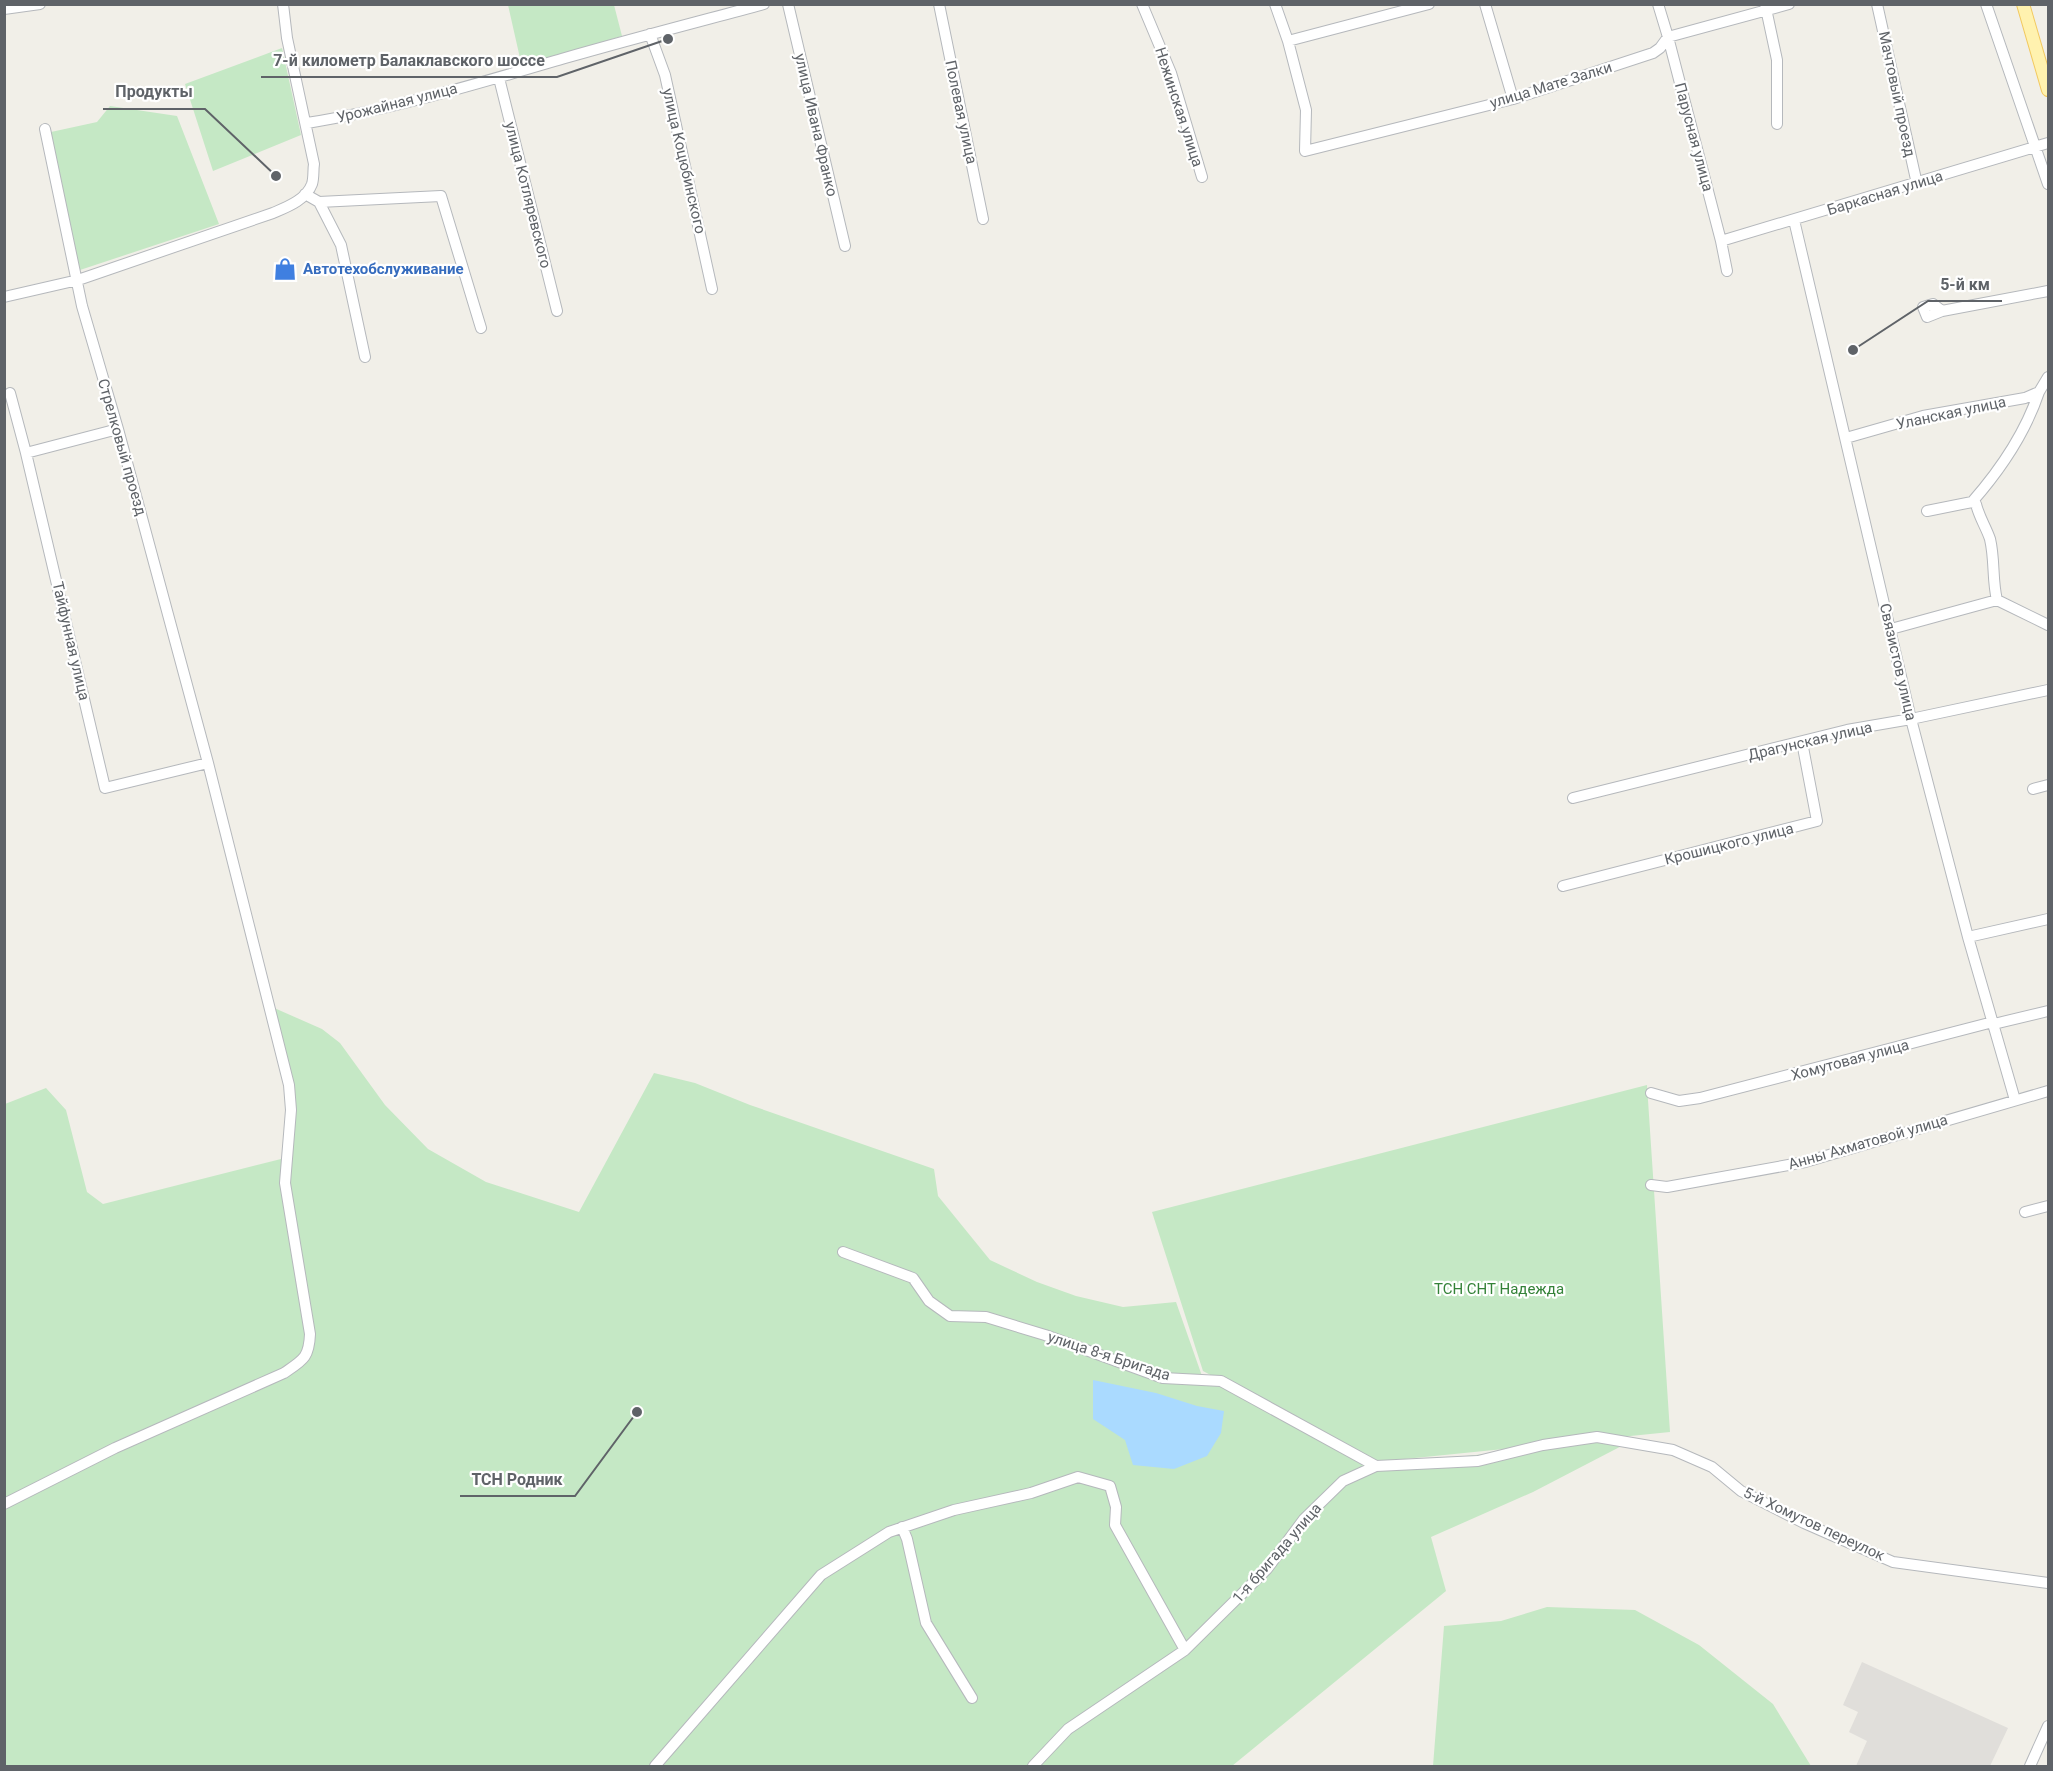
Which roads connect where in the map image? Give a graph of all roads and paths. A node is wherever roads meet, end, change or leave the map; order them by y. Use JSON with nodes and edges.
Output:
{"nodes":[{"id":1,"x":40,"y":4,"type":"edge"},
{"id":2,"x":283,"y":4,"type":"edge"},
{"id":3,"x":764,"y":4,"type":"edge"},
{"id":4,"x":788,"y":4,"type":"edge"},
{"id":5,"x":939,"y":4,"type":"edge"},
{"id":6,"x":1142,"y":4,"type":"edge"},
{"id":7,"x":1275,"y":4,"type":"edge"},
{"id":8,"x":1429,"y":4,"type":"edge"},
{"id":9,"x":1485,"y":4,"type":"edge"},
{"id":10,"x":1658,"y":4,"type":"edge"},
{"id":11,"x":1789,"y":4,"type":"edge"},
{"id":12,"x":1877,"y":4,"type":"edge"},
{"id":13,"x":1986,"y":4,"type":"edge"},
{"id":14,"x":2023,"y":4,"type":"edge"},
{"id":15,"x":1766,"y":7,"type":"edge"},
{"id":16,"x":4,"y":9,"type":"edge"},
{"id":17,"x":720,"y":10,"type":"edge"},
{"id":18,"x":650,"y":34,"type":"junction"},
{"id":19,"x":1668,"y":37,"type":"junction"},
{"id":20,"x":1288,"y":41,"type":"junction"},
{"id":21,"x":499,"y":78,"type":"junction"},
{"id":22,"x":2049,"y":90,"type":"edge"},
{"id":23,"x":1513,"y":99,"type":"junction"},
{"id":24,"x":307,"y":123,"type":"junction"},
{"id":25,"x":1777,"y":124,"type":"dead end"},
{"id":26,"x":45,"y":129,"type":"dead end"},
{"id":27,"x":2049,"y":143,"type":"edge"},
{"id":28,"x":2035,"y":148,"type":"junction"},
{"id":29,"x":1202,"y":177,"type":"dead end"},
{"id":30,"x":1917,"y":184,"type":"junction"},
{"id":31,"x":2049,"y":184,"type":"edge"},
{"id":32,"x":305,"y":194,"type":"junction"},
{"id":33,"x":319,"y":202,"type":"junction"},
{"id":34,"x":983,"y":219,"type":"dead end"},
{"id":35,"x":1794,"y":220,"type":"junction"},
{"id":36,"x":1721,"y":241,"type":"junction"},
{"id":37,"x":845,"y":246,"type":"dead end"},
{"id":38,"x":1727,"y":271,"type":"dead end"},
{"id":39,"x":78,"y":280,"type":"junction"},
{"id":40,"x":712,"y":289,"type":"dead end"},
{"id":41,"x":2049,"y":291,"type":"edge"},
{"id":42,"x":4,"y":297,"type":"edge"},
{"id":43,"x":557,"y":311,"type":"dead end"},
{"id":44,"x":1942,"y":312,"type":"dead end"},
{"id":45,"x":481,"y":328,"type":"dead end"},
{"id":46,"x":365,"y":357,"type":"dead end"},
{"id":47,"x":2048,"y":378,"type":"edge"},
{"id":48,"x":2039,"y":392,"type":"junction"},
{"id":49,"x":10,"y":393,"type":"dead end"},
{"id":50,"x":118,"y":429,"type":"junction"},
{"id":51,"x":1846,"y":438,"type":"junction"},
{"id":52,"x":26,"y":453,"type":"junction"},
{"id":53,"x":1972,"y":502,"type":"junction"},
{"id":54,"x":1927,"y":511,"type":"dead end"},
{"id":55,"x":1997,"y":600,"type":"junction"},
{"id":56,"x":2049,"y":625,"type":"edge"},
{"id":57,"x":1891,"y":629,"type":"junction"},
{"id":58,"x":2049,"y":690,"type":"edge"},
{"id":59,"x":1911,"y":719,"type":"junction"},
{"id":60,"x":1802,"y":742,"type":"junction"},
{"id":61,"x":208,"y":763,"type":"junction"},
{"id":62,"x":2049,"y":785,"type":"edge"},
{"id":63,"x":2033,"y":789,"type":"dead end"},
{"id":64,"x":1573,"y":798,"type":"dead end"},
{"id":65,"x":1563,"y":886,"type":"dead end"},
{"id":66,"x":2049,"y":919,"type":"edge"},
{"id":67,"x":1968,"y":937,"type":"junction"},
{"id":68,"x":2049,"y":1011,"type":"edge"},
{"id":69,"x":1994,"y":1024,"type":"junction"},
{"id":70,"x":2049,"y":1091,"type":"edge"},
{"id":71,"x":1651,"y":1093,"type":"dead end"},
{"id":72,"x":2015,"y":1100,"type":"junction"},
{"id":73,"x":1651,"y":1185,"type":"dead end"},
{"id":74,"x":2049,"y":1206,"type":"edge"},
{"id":75,"x":2025,"y":1212,"type":"dead end"},
{"id":76,"x":843,"y":1252,"type":"dead end"},
{"id":77,"x":1377,"y":1466,"type":"junction"},
{"id":78,"x":4,"y":1504,"type":"edge"},
{"id":79,"x":902,"y":1527,"type":"junction"},
{"id":80,"x":2049,"y":1583,"type":"edge"},
{"id":81,"x":1185,"y":1650,"type":"junction"},
{"id":82,"x":972,"y":1698,"type":"dead end"},
{"id":83,"x":2049,"y":1726,"type":"edge"},
{"id":84,"x":655,"y":1767,"type":"edge"},
{"id":85,"x":1033,"y":1767,"type":"edge"},
{"id":86,"x":2030,"y":1767,"type":"edge"}],
"edges":[{"from":1,"to":16,"type":"street"},
{"from":2,"to":24,"type":"street"},
{"from":3,"to":17,"type":"street","name":"Урожайная улица"},
{"from":4,"to":37,"type":"street","name":"улица Ивана Франко"},
{"from":5,"to":34,"type":"street","name":"Полевая улица"},
{"from":6,"to":29,"type":"street","name":"Нежинская улица"},
{"from":7,"to":20,"type":"street"},
{"from":8,"to":20,"type":"street"},
{"from":9,"to":23,"type":"street"},
{"from":10,"to":19,"type":"street","name":"Парусная улица"},
{"from":11,"to":15,"type":"street","name":"улица Мате Залки"},
{"from":12,"to":30,"type":"street","name":"Мачтовый проезд"},
{"from":13,"to":28,"type":"street"},
{"from":14,"to":22,"type":"main road"},
{"from":15,"to":19,"type":"street","name":"улица Мате Залки"},
{"from":15,"to":25,"type":"street"},
{"from":17,"to":18,"type":"street","name":"Урожайная улица"},
{"from":18,"to":21,"type":"street","name":"Урожайная улица"},
{"from":18,"to":40,"type":"street","name":"улица Коцюбинского"},
{"from":19,"to":23,"type":"street","name":"улица Мате Залки"},
{"from":19,"to":36,"type":"street","name":"Парусная улица"},
{"from":20,"to":23,"type":"street","name":"улица Мате Залки"},
{"from":21,"to":24,"type":"street","name":"Урожайная улица"},
{"from":21,"to":43,"type":"street","name":"улица Котляревского"},
{"from":24,"to":32,"type":"street"},
{"from":26,"to":39,"type":"street","name":"Стрелковый проезд"},
{"from":27,"to":28,"type":"street","name":"Баркасная улица"},
{"from":28,"to":30,"type":"street","name":"Баркасная улица"},
{"from":28,"to":31,"type":"street"},
{"from":30,"to":35,"type":"street","name":"Баркасная улица"},
{"from":32,"to":33,"type":"street"},
{"from":32,"to":39,"type":"street"},
{"from":33,"to":45,"type":"street"},
{"from":33,"to":46,"type":"street"},
{"from":35,"to":36,"type":"street","name":"Баркасная улица"},
{"from":35,"to":51,"type":"street","name":"Связистов улица"},
{"from":36,"to":38,"type":"street","name":"Парусная улица"},
{"from":39,"to":42,"type":"street"},
{"from":39,"to":50,"type":"street","name":"Стрелковый проезд"},
{"from":41,"to":44,"type":"street"},
{"from":47,"to":48,"type":"street"},
{"from":48,"to":51,"type":"street","name":"Уланская улица"},
{"from":48,"to":53,"type":"street"},
{"from":49,"to":52,"type":"street","name":"Тайфунная улица"},
{"from":50,"to":52,"type":"street"},
{"from":50,"to":61,"type":"street","name":"Стрелковый проезд"},
{"from":51,"to":57,"type":"street","name":"Связистов улица"},
{"from":52,"to":61,"type":"street","name":"Тайфунная улица"},
{"from":53,"to":54,"type":"street"},
{"from":53,"to":55,"type":"street"},
{"from":55,"to":56,"type":"street"},
{"from":55,"to":57,"type":"street"},
{"from":57,"to":59,"type":"street","name":"Связистов улица"},
{"from":58,"to":59,"type":"street","name":"Драгунская улица"},
{"from":59,"to":60,"type":"street","name":"Драгунская улица"},
{"from":59,"to":67,"type":"street","name":"Связистов улица"},
{"from":60,"to":64,"type":"street","name":"Драгунская улица"},
{"from":60,"to":65,"type":"street","name":"Крошицкого улица"},
{"from":61,"to":78,"type":"street","name":"Стрелковый проезд"},
{"from":62,"to":63,"type":"street"},
{"from":66,"to":67,"type":"street"},
{"from":67,"to":69,"type":"street","name":"Связистов улица"},
{"from":68,"to":69,"type":"street","name":"Хомутовая улица"},
{"from":69,"to":71,"type":"street","name":"Хомутовая улица"},
{"from":69,"to":72,"type":"street","name":"Связистов улица"},
{"from":70,"to":72,"type":"street","name":"Анны Ахматовой улица"},
{"from":72,"to":73,"type":"street","name":"Анны Ахматовой улица"},
{"from":74,"to":75,"type":"street"},
{"from":76,"to":77,"type":"street","name":"улица 8-я Бригада"},
{"from":77,"to":80,"type":"street","name":"5-й Хомутов переулок"},
{"from":77,"to":81,"type":"street","name":"1-я бригада улица"},
{"from":79,"to":81,"type":"street"},
{"from":79,"to":82,"type":"street"},
{"from":79,"to":84,"type":"street"},
{"from":81,"to":85,"type":"street","name":"1-я бригада улица"},
{"from":83,"to":86,"type":"street"}]}
